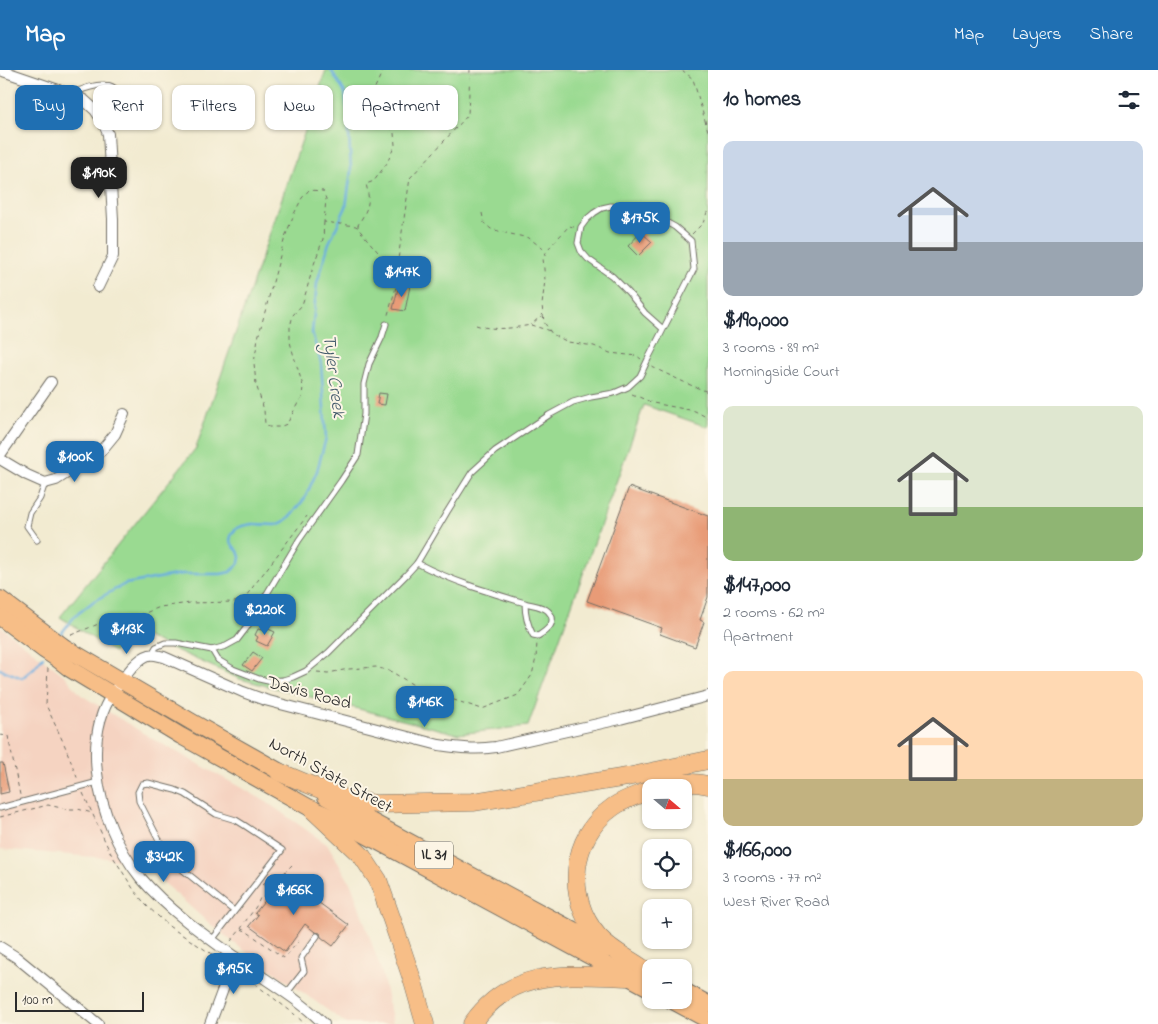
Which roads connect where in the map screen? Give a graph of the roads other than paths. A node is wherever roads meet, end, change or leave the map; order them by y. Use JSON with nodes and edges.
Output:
{"nodes":[{"id":1,"x":0,"y":70,"type":"edge"},
{"id":2,"x":44,"y":85,"type":"edge"},
{"id":3,"x":83,"y":100,"type":"edge"},
{"id":4,"x":93,"y":108,"type":"edge"},
{"id":5,"x":107,"y":130,"type":"edge"},
{"id":6,"x":98,"y":287,"type":"dead end"},
{"id":7,"x":386,"y":324,"type":"road end"},
{"id":8,"x":663,"y":329,"type":"junction"},
{"id":9,"x":51,"y":382,"type":"dead end"},
{"id":10,"x":124,"y":414,"type":"dead end"},
{"id":11,"x":0,"y":455,"type":"edge"},
{"id":12,"x":0,"y":459,"type":"edge"},
{"id":13,"x":45,"y":483,"type":"junction"},
{"id":14,"x":37,"y":540,"type":"dead end"},
{"id":15,"x":417,"y":563,"type":"junction"},
{"id":16,"x":0,"y":599,"type":"edge"},
{"id":17,"x":524,"y":603,"type":"junction"},
{"id":18,"x":0,"y":617,"type":"edge"},
{"id":19,"x":55,"y":649,"type":"junction"},
{"id":20,"x":212,"y":650,"type":"junction"},
{"id":21,"x":152,"y":654,"type":"junction"},
{"id":22,"x":117,"y":688,"type":"junction"},
{"id":23,"x":708,"y":696,"type":"edge"},
{"id":24,"x":708,"y":760,"type":"edge"},
{"id":25,"x":279,"y":772,"type":"junction"},
{"id":26,"x":98,"y":782,"type":"junction"},
{"id":27,"x":692,"y":783,"type":"edge"},
{"id":28,"x":708,"y":785,"type":"edge"},
{"id":29,"x":642,"y":794,"type":"edge"},
{"id":30,"x":0,"y":808,"type":"edge"},
{"id":31,"x":312,"y":809,"type":"junction"},
{"id":32,"x":234,"y":911,"type":"junction"},
{"id":33,"x":317,"y":936,"type":"dead end"},
{"id":34,"x":212,"y":940,"type":"junction"},
{"id":35,"x":0,"y":947,"type":"edge"},
{"id":36,"x":233,"y":962,"type":"junction"},
{"id":37,"x":640,"y":972,"type":"edge"},
{"id":38,"x":286,"y":994,"type":"junction"},
{"id":39,"x":692,"y":995,"type":"edge"},
{"id":40,"x":708,"y":1004,"type":"edge"},
{"id":41,"x":688,"y":1009,"type":"edge"},
{"id":42,"x":708,"y":1020,"type":"edge"},
{"id":43,"x":98,"y":1024,"type":"edge"},
{"id":44,"x":210,"y":1024,"type":"edge"},
{"id":45,"x":324,"y":1024,"type":"edge"},
{"id":46,"x":424,"y":1024,"type":"edge"},
{"id":47,"x":472,"y":1024,"type":"edge"}],
"edges":[{"from":1,"to":2,"type":"street"},
{"from":3,"to":4,"type":"street"},
{"from":5,"to":6,"type":"street"},
{"from":7,"to":20,"type":"lane"},
{"from":8,"to":8,"type":"lane"},
{"from":8,"to":15,"type":"lane"},
{"from":9,"to":11,"type":"street"},
{"from":10,"to":13,"type":"street"},
{"from":12,"to":13,"type":"street"},
{"from":13,"to":14,"type":"lane"},
{"from":15,"to":17,"type":"lane"},
{"from":15,"to":20,"type":"lane"},
{"from":16,"to":19,"type":"main road","name":"North State Street","number":"IL 31"},
{"from":17,"to":17,"type":"lane"},
{"from":18,"to":19,"type":"main road","name":"North State Street","number":"IL 31"},
{"from":19,"to":22,"type":"main road","name":"North State Street","number":"IL 31"},
{"from":20,"to":21,"type":"lane"},
{"from":21,"to":22,"type":"street"},
{"from":21,"to":23,"type":"street","name":"Davis Road"},
{"from":22,"to":25,"type":"main road","name":"North State Street","number":"IL 31"},
{"from":22,"to":26,"type":"street"},
{"from":22,"to":31,"type":"main road","name":"North State Street","number":"IL 31"},
{"from":24,"to":25,"type":"highway"},
{"from":25,"to":37,"type":"main road","name":"North State Street","number":"IL 31"},
{"from":26,"to":30,"type":"lane"},
{"from":26,"to":34,"type":"street"},
{"from":27,"to":28,"type":"highway"},
{"from":29,"to":37,"type":"highway"},
{"from":31,"to":37,"type":"main road","name":"North State Street","number":"IL 31"},
{"from":31,"to":46,"type":"highway"},
{"from":32,"to":32,"type":"lane"},
{"from":32,"to":34,"type":"lane"},
{"from":33,"to":38,"type":"lane"},
{"from":34,"to":36,"type":"street"},
{"from":35,"to":43,"type":"street"},
{"from":36,"to":38,"type":"street"},
{"from":36,"to":44,"type":"street"},
{"from":37,"to":47,"type":"highway"},
{"from":38,"to":45,"type":"street"},
{"from":39,"to":40,"type":"main road"},
{"from":41,"to":42,"type":"main road"}]}
